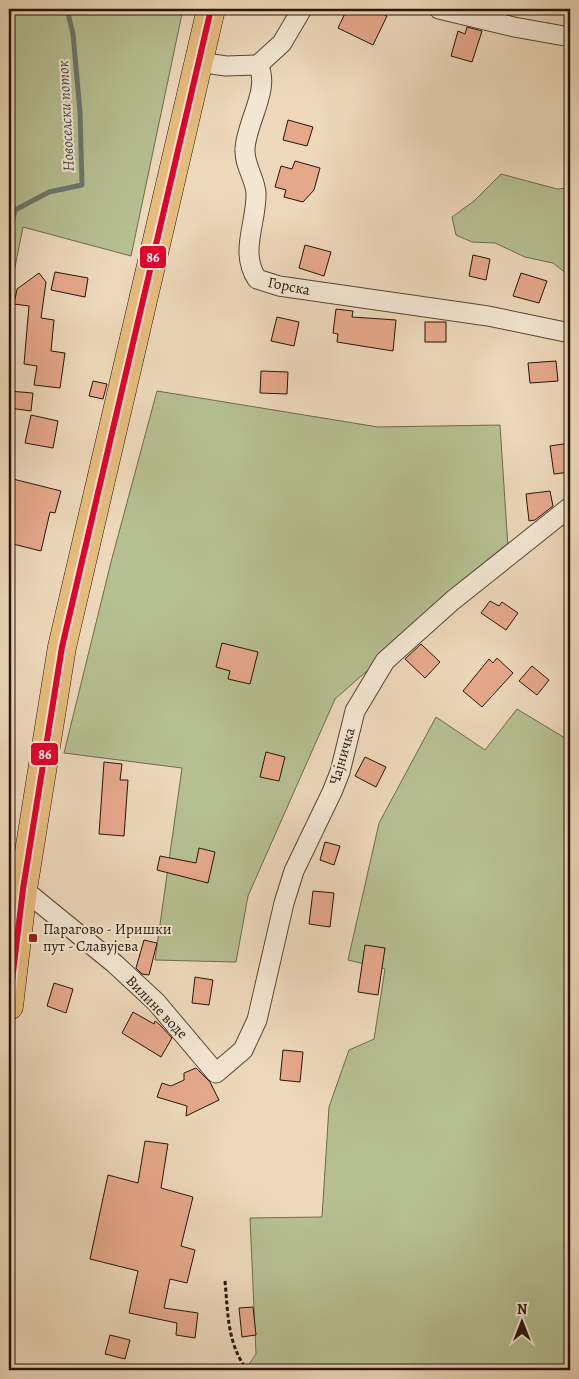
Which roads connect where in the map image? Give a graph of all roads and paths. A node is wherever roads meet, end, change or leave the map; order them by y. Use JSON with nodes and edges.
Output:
{"nodes":[{"id":1,"x":211,"y":9,"type":"edge"},
{"id":2,"x":302,"y":9,"type":"edge"},
{"id":3,"x":439,"y":9,"type":"edge"},
{"id":4,"x":570,"y":36,"type":"edge"},
{"id":5,"x":198,"y":62,"type":"junction"},
{"id":6,"x":258,"y":65,"type":"junction"},
{"id":7,"x":570,"y":333,"type":"edge"},
{"id":8,"x":570,"y":507,"type":"edge"},
{"id":9,"x":16,"y":885,"type":"edge"},
{"id":10,"x":9,"y":1006,"type":"edge"},
{"id":11,"x":216,"y":1073,"type":"joint"},
{"id":12,"x":225,"y":1281,"type":"dead end"},
{"id":13,"x":247,"y":1370,"type":"edge"}],
"edges":[{"from":1,"to":5,"type":"main road"},
{"from":2,"to":6,"type":"street"},
{"from":3,"to":4,"type":"street"},
{"from":5,"to":6,"type":"street"},
{"from":5,"to":9,"type":"main road"},
{"from":6,"to":7,"type":"street","name":"Горска"},
{"from":8,"to":11,"type":"street","name":"Чајничка"},
{"from":9,"to":10,"type":"main road"},
{"from":9,"to":11,"type":"street","name":"Вилине воде"},
{"from":12,"to":13,"type":"path"}]}
